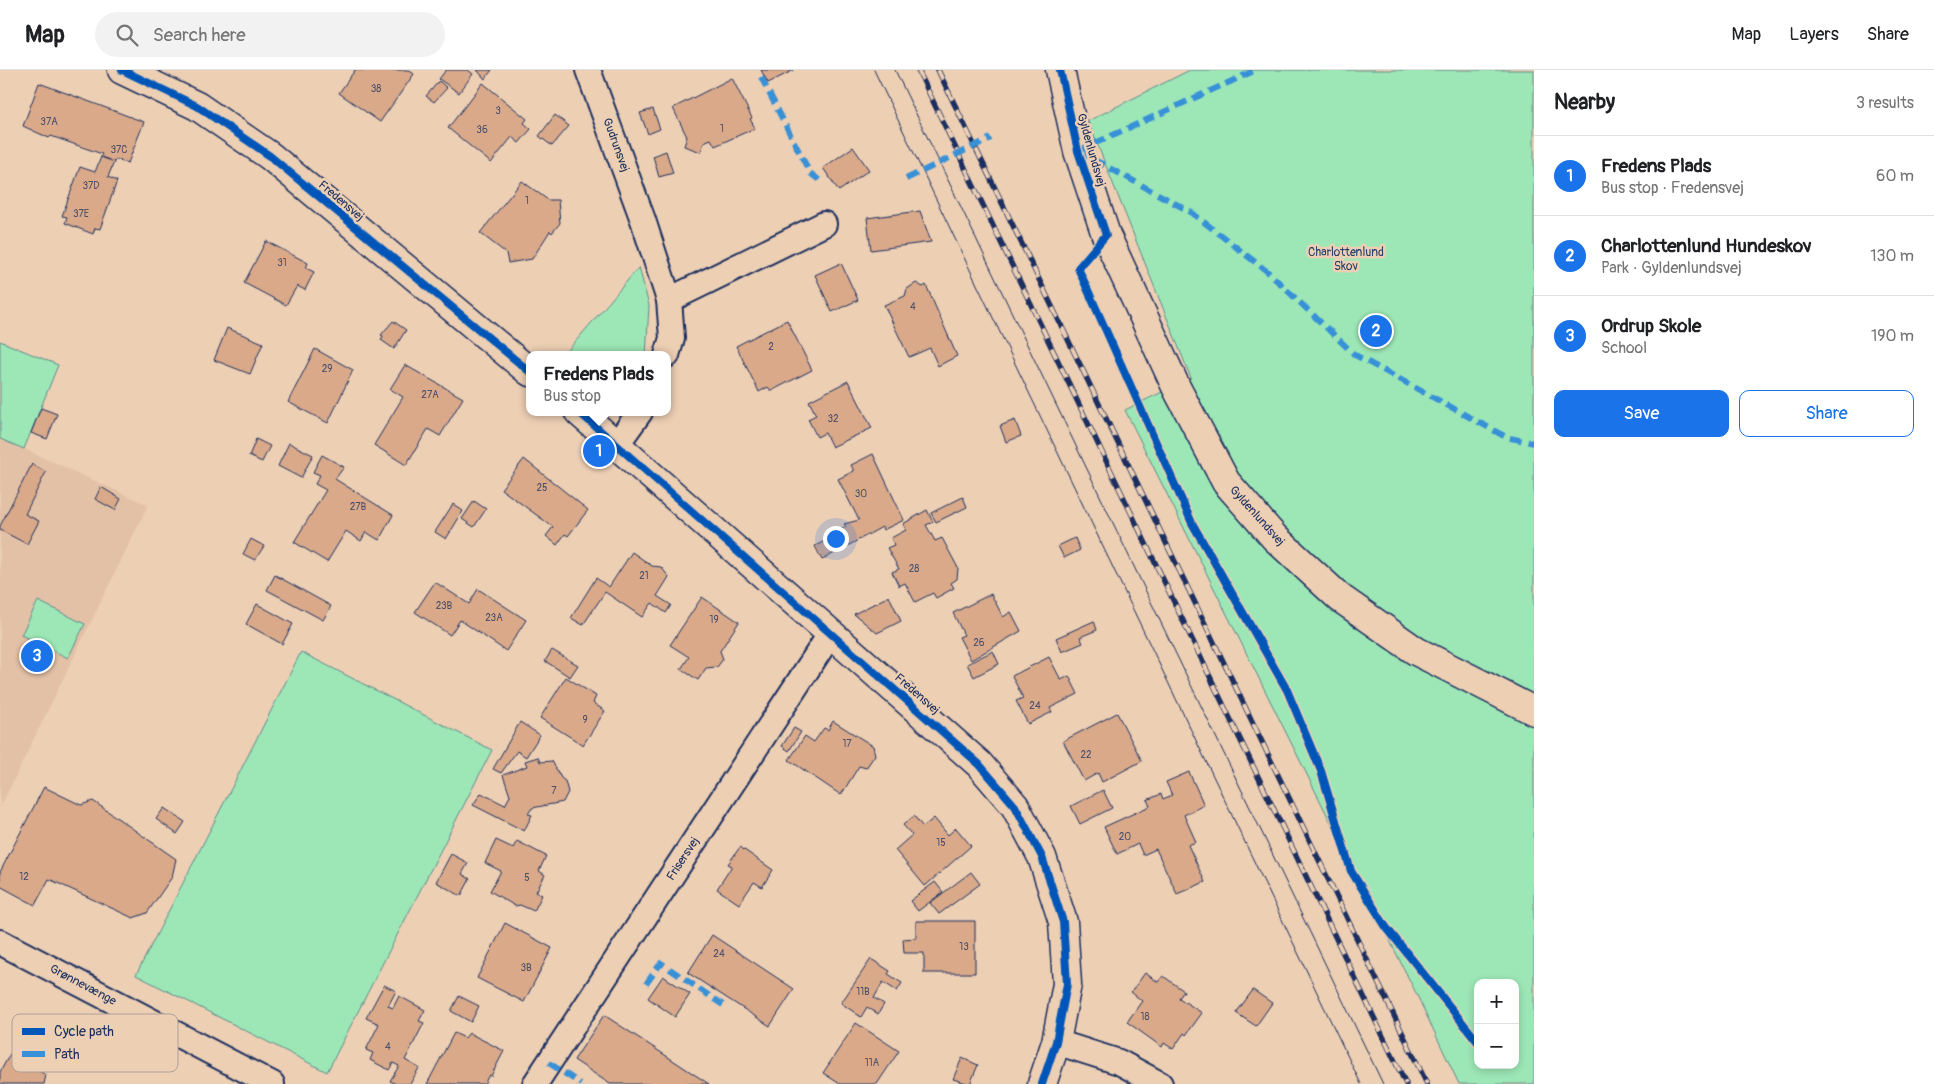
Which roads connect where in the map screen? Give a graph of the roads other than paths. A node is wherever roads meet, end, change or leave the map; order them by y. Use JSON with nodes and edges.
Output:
{"nodes":[{"id":1,"x":122,"y":70,"type":"edge"},
{"id":2,"x":588,"y":70,"type":"edge"},
{"id":3,"x":1060,"y":70,"type":"edge"},
{"id":4,"x":151,"y":76,"type":"edge"},
{"id":5,"x":824,"y":224,"type":"dead end"},
{"id":6,"x":669,"y":300,"type":"junction"},
{"id":7,"x":668,"y":351,"type":"edge"},
{"id":8,"x":526,"y":369,"type":"edge"},
{"id":9,"x":584,"y":416,"type":"edge"},
{"id":10,"x":637,"y":416,"type":"edge"},
{"id":11,"x":617,"y":444,"type":"junction"},
{"id":12,"x":831,"y":633,"type":"junction"},
{"id":13,"x":1534,"y":711,"type":"edge"},
{"id":14,"x":0,"y":942,"type":"edge"},
{"id":15,"x":138,"y":1014,"type":"edge"},
{"id":16,"x":178,"y":1035,"type":"edge"},
{"id":17,"x":1056,"y":1042,"type":"junction"},
{"id":18,"x":272,"y":1084,"type":"edge"},
{"id":19,"x":535,"y":1084,"type":"edge"},
{"id":20,"x":1042,"y":1084,"type":"edge"},
{"id":21,"x":1160,"y":1084,"type":"edge"}],
"edges":[{"from":1,"to":4,"type":"street","name":"Fredensvej"},
{"from":2,"to":6,"type":"street","name":"Gudrunsvej"},
{"from":3,"to":13,"type":"street","name":"Gyldenlundsvej"},
{"from":4,"to":8,"type":"street","name":"Fredensvej"},
{"from":5,"to":6,"type":"street"},
{"from":6,"to":7,"type":"street","name":"Gudrunsvej"},
{"from":9,"to":11,"type":"street","name":"Fredensvej"},
{"from":10,"to":11,"type":"street"},
{"from":11,"to":12,"type":"street","name":"Fredensvej"},
{"from":12,"to":17,"type":"street","name":"Fredensvej"},
{"from":12,"to":19,"type":"street","name":"Frisersvej"},
{"from":14,"to":15,"type":"street","name":"Grønnevænge"},
{"from":16,"to":18,"type":"street","name":"Grønnevænge"},
{"from":17,"to":20,"type":"street","name":"Fredensvej"},
{"from":17,"to":21,"type":"street"}]}
